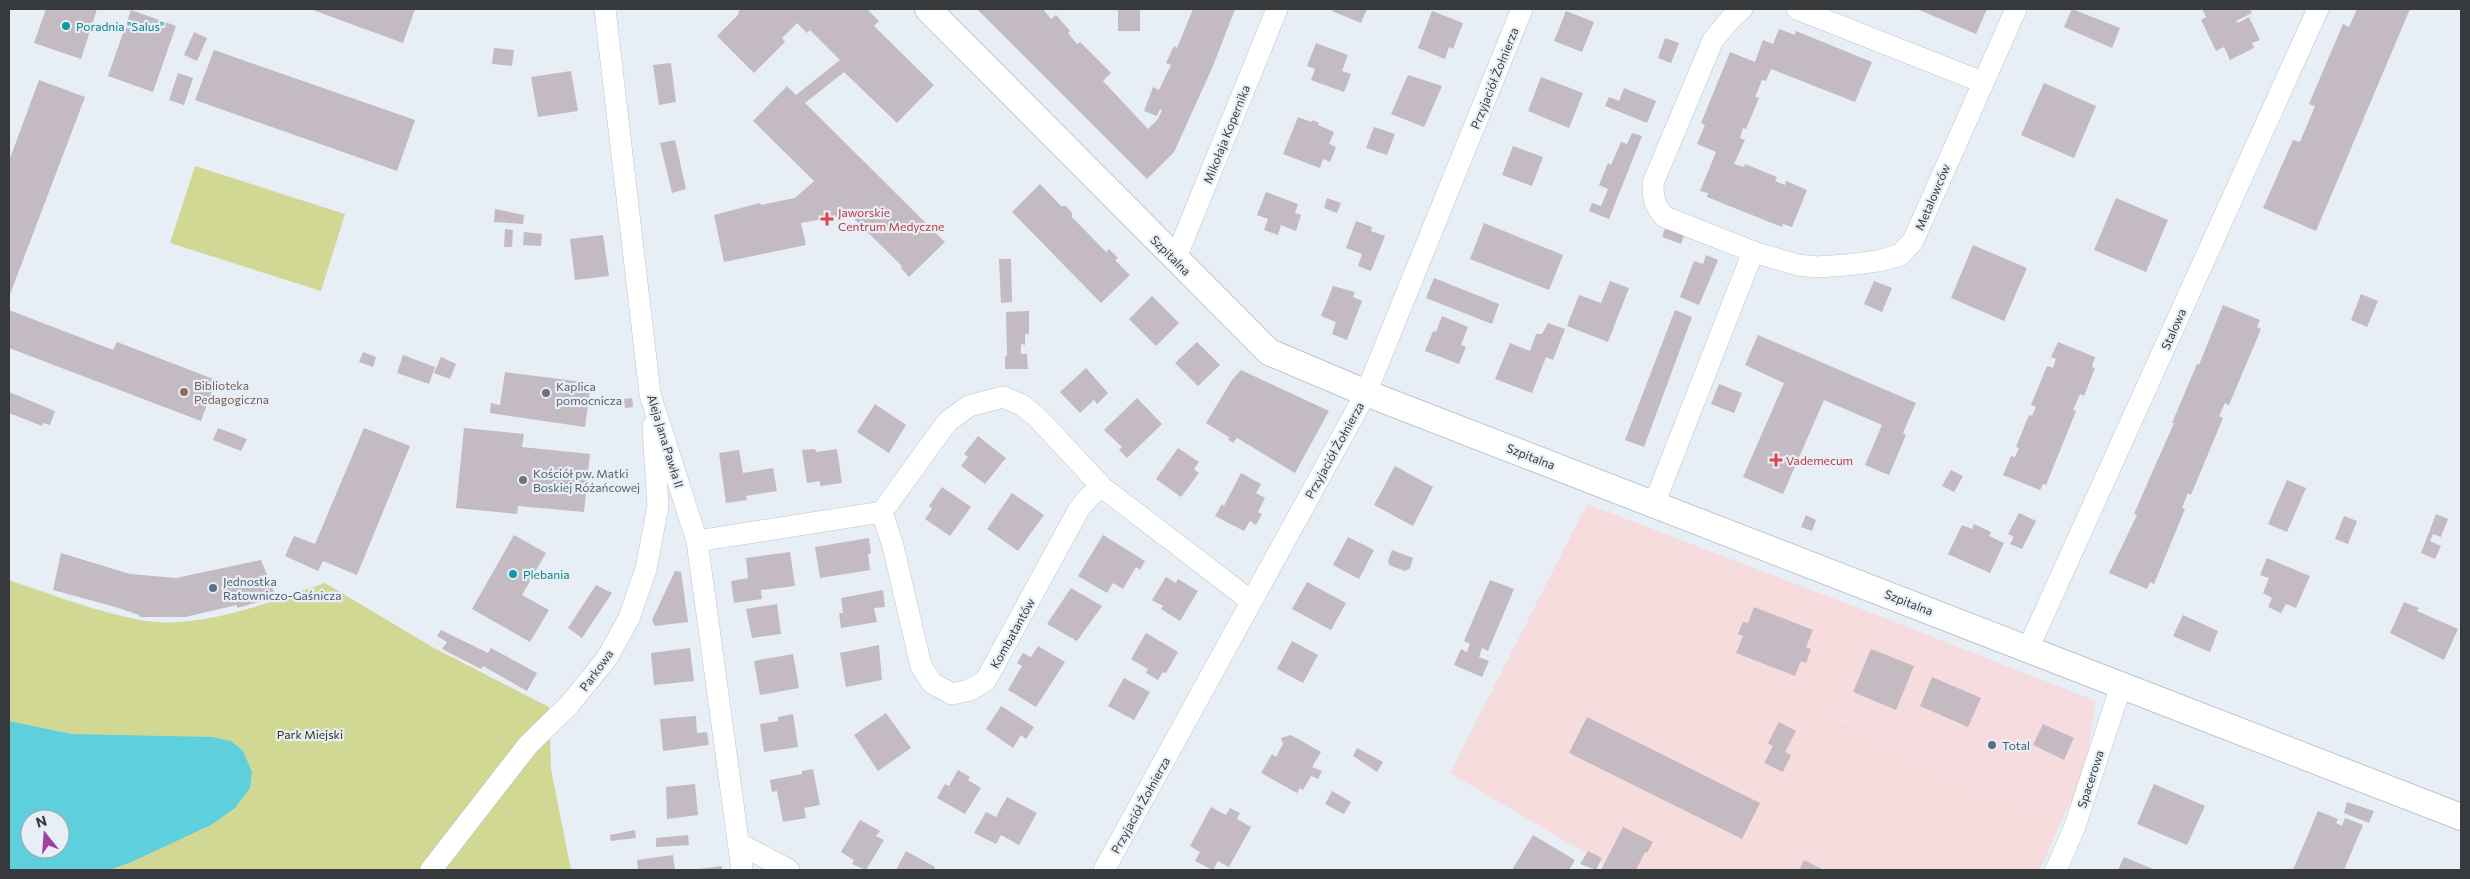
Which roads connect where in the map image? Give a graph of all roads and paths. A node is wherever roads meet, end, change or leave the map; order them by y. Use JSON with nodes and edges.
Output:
{"nodes":[{"id":1,"x":605,"y":9,"type":"edge"},
{"id":2,"x":928,"y":9,"type":"edge"},
{"id":3,"x":1277,"y":9,"type":"edge"},
{"id":4,"x":1522,"y":9,"type":"edge"},
{"id":5,"x":1742,"y":9,"type":"edge"},
{"id":6,"x":1797,"y":9,"type":"edge"},
{"id":7,"x":2016,"y":9,"type":"edge"},
{"id":8,"x":2318,"y":9,"type":"edge"},
{"id":9,"x":1982,"y":82,"type":"junction"},
{"id":10,"x":1754,"y":252,"type":"junction"},
{"id":11,"x":1175,"y":260,"type":"junction"},
{"id":12,"x":1366,"y":393,"type":"junction"},
{"id":13,"x":650,"y":394,"type":"junction"},
{"id":14,"x":1102,"y":487,"type":"junction"},
{"id":15,"x":1654,"y":504,"type":"junction"},
{"id":16,"x":882,"y":512,"type":"junction"},
{"id":17,"x":697,"y":541,"type":"junction"},
{"id":18,"x":1252,"y":601,"type":"junction"},
{"id":19,"x":2033,"y":638,"type":"junction"},
{"id":20,"x":2121,"y":686,"type":"junction"},
{"id":21,"x":2461,"y":818,"type":"edge"},
{"id":22,"x":738,"y":844,"type":"junction"},
{"id":23,"x":432,"y":870,"type":"edge"},
{"id":24,"x":742,"y":870,"type":"edge"},
{"id":25,"x":789,"y":870,"type":"edge"},
{"id":26,"x":1104,"y":870,"type":"edge"},
{"id":27,"x":2056,"y":870,"type":"edge"}],
"edges":[{"from":1,"to":13,"type":"street","name":"Aleja Jana Pawła II"},
{"from":2,"to":11,"type":"street","name":"Szpitalna"},
{"from":3,"to":11,"type":"street","name":"Mikołaja Kopernika"},
{"from":4,"to":12,"type":"street","name":"Przyjaciół Żołnierza"},
{"from":5,"to":10,"type":"street","name":"Metalowców"},
{"from":6,"to":9,"type":"street"},
{"from":7,"to":9,"type":"street","name":"Metalowców"},
{"from":8,"to":19,"type":"street","name":"Stalowa"},
{"from":9,"to":10,"type":"street","name":"Metalowców"},
{"from":10,"to":15,"type":"street"},
{"from":11,"to":12,"type":"street","name":"Szpitalna"},
{"from":12,"to":15,"type":"street","name":"Szpitalna"},
{"from":12,"to":18,"type":"street","name":"Przyjaciół Żołnierza"},
{"from":13,"to":17,"type":"street","name":"Aleja Jana Pawła II"},
{"from":13,"to":23,"type":"street","name":"Parkowa"},
{"from":14,"to":16,"type":"street"},
{"from":14,"to":16,"type":"street","name":"Kombatantów"},
{"from":14,"to":18,"type":"street"},
{"from":15,"to":19,"type":"street","name":"Szpitalna"},
{"from":16,"to":17,"type":"street"},
{"from":17,"to":22,"type":"street","name":"Aleja Jana Pawła II"},
{"from":18,"to":26,"type":"street","name":"Przyjaciół Żołnierza"},
{"from":19,"to":20,"type":"street","name":"Szpitalna"},
{"from":20,"to":21,"type":"street","name":"Szpitalna"},
{"from":20,"to":27,"type":"street","name":"Spacerowa"},
{"from":22,"to":24,"type":"street","name":"Aleja Jana Pawła II"},
{"from":22,"to":25,"type":"street"}]}
